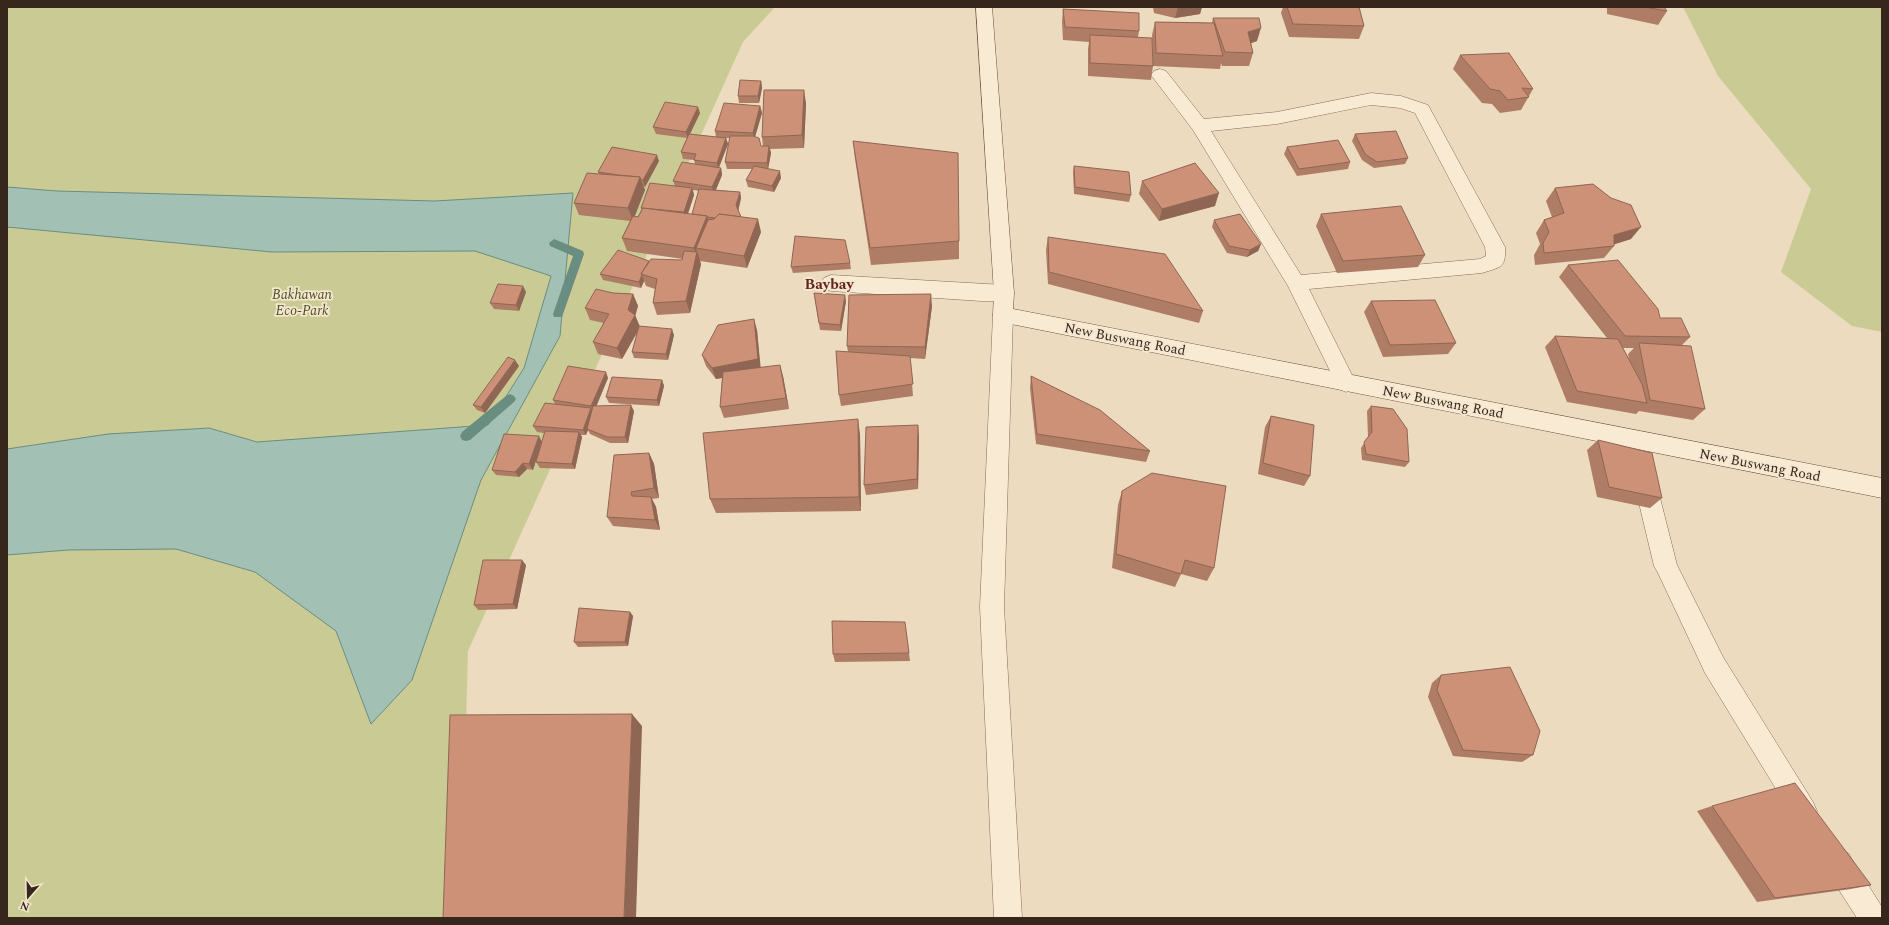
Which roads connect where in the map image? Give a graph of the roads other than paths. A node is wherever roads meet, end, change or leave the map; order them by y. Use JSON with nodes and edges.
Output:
{"nodes":[{"id":1,"x":984,"y":7,"type":"edge"},
{"id":2,"x":1160,"y":75,"type":"dead end"},
{"id":3,"x":1199,"y":126,"type":"junction"},
{"id":4,"x":831,"y":283,"type":"dead end"},
{"id":5,"x":1296,"y":284,"type":"junction"},
{"id":6,"x":1004,"y":304,"type":"junction"},
{"id":7,"x":1346,"y":383,"type":"junction"},
{"id":8,"x":1642,"y":441,"type":"junction"},
{"id":9,"x":1882,"y":488,"type":"edge"},
{"id":10,"x":1008,"y":918,"type":"edge"},
{"id":11,"x":1873,"y":918,"type":"edge"}],
"edges":[{"from":1,"to":6,"type":"street"},
{"from":2,"to":3,"type":"street"},
{"from":3,"to":5,"type":"street"},
{"from":3,"to":5,"type":"street"},
{"from":4,"to":6,"type":"street","name":"New Buswang Road"},
{"from":5,"to":7,"type":"street"},
{"from":6,"to":7,"type":"street","name":"New Buswang Road"},
{"from":6,"to":10,"type":"street"},
{"from":7,"to":8,"type":"street","name":"New Buswang Road"},
{"from":8,"to":9,"type":"street","name":"New Buswang Road"},
{"from":8,"to":11,"type":"street"}]}
